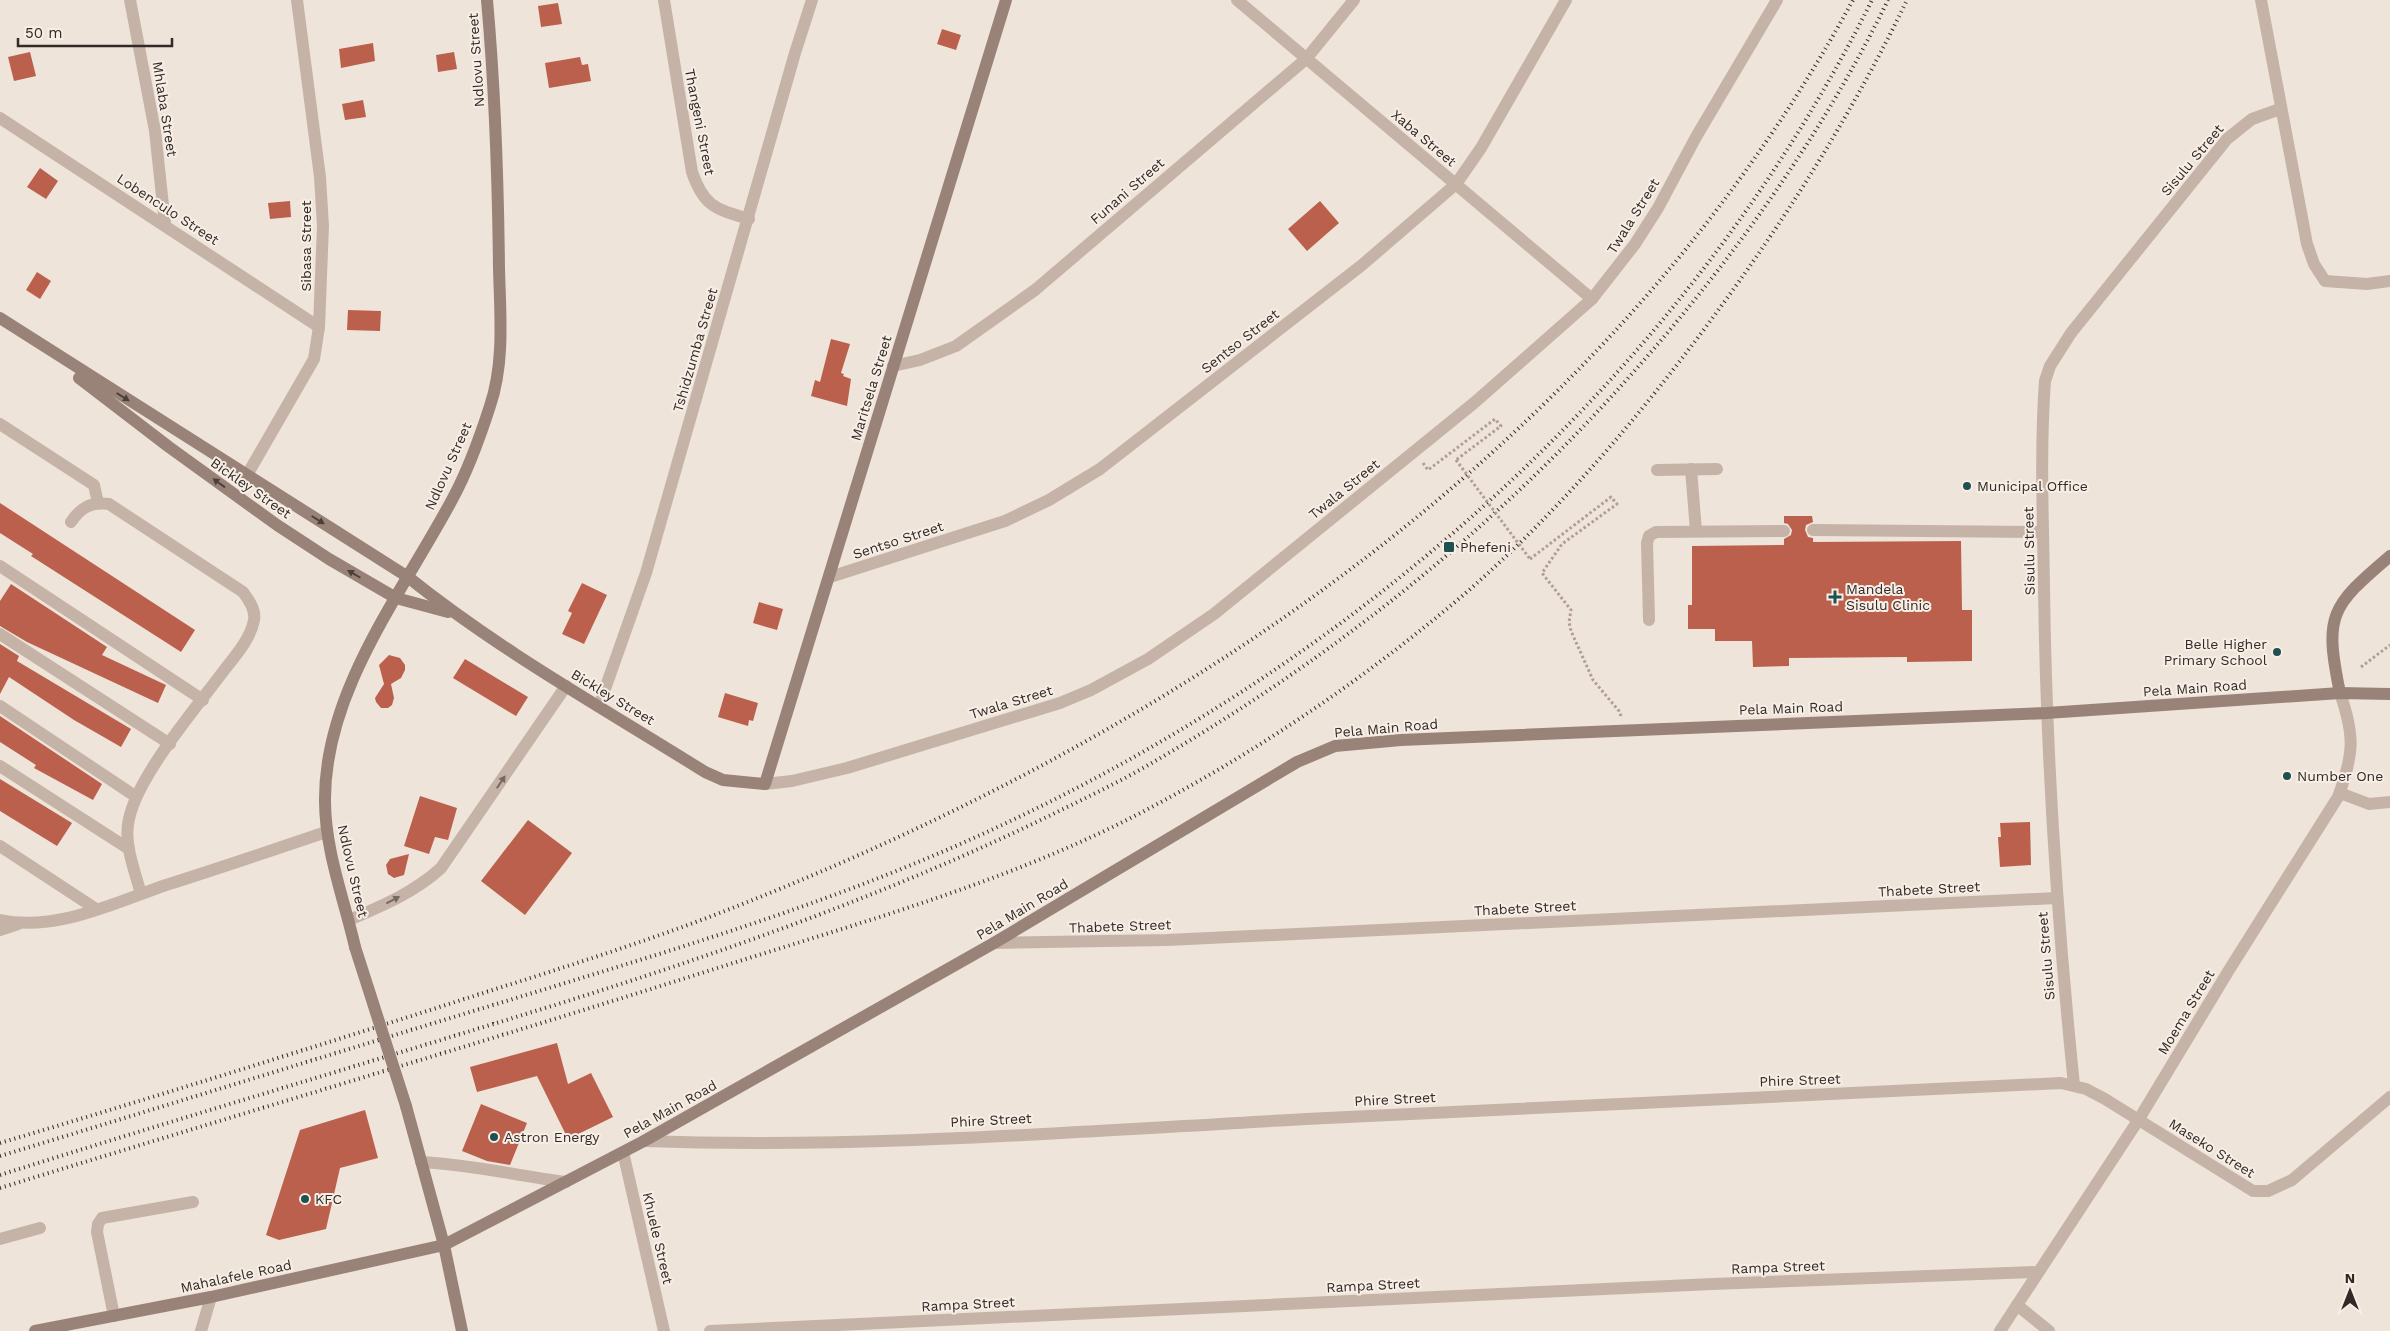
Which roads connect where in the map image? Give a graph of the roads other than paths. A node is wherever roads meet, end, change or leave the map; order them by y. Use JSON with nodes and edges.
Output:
{"nodes":[{"id":1,"x":130,"y":0,"type":"edge"},
{"id":2,"x":296,"y":0,"type":"edge"},
{"id":3,"x":487,"y":0,"type":"edge"},
{"id":4,"x":664,"y":0,"type":"edge"},
{"id":5,"x":812,"y":0,"type":"edge"},
{"id":6,"x":1006,"y":0,"type":"edge"},
{"id":7,"x":1237,"y":0,"type":"edge"},
{"id":8,"x":1354,"y":0,"type":"edge"},
{"id":9,"x":1566,"y":0,"type":"edge"},
{"id":10,"x":1778,"y":0,"type":"edge"},
{"id":11,"x":2261,"y":0,"type":"edge"},
{"id":12,"x":1306,"y":59,"type":"junction"},
{"id":13,"x":2280,"y":109,"type":"junction"},
{"id":14,"x":0,"y":118,"type":"edge"},
{"id":15,"x":1456,"y":184,"type":"junction"},
{"id":16,"x":748,"y":219,"type":"junction"},
{"id":17,"x":165,"y":224,"type":"junction"},
{"id":18,"x":2390,"y":281,"type":"edge"},
{"id":19,"x":1592,"y":299,"type":"junction"},
{"id":20,"x":0,"y":318,"type":"edge"},
{"id":21,"x":319,"y":327,"type":"junction"},
{"id":22,"x":52,"y":352,"type":"junction"},
{"id":23,"x":893,"y":366,"type":"junction"},
{"id":24,"x":0,"y":424,"type":"edge"},
{"id":25,"x":1691,"y":469,"type":"junction"},
{"id":26,"x":1717,"y":469,"type":"dead end"},
{"id":27,"x":1657,"y":470,"type":"dead end"},
{"id":28,"x":247,"y":475,"type":"junction"},
{"id":29,"x":98,"y":502,"type":"junction"},
{"id":30,"x":71,"y":522,"type":"dead end"},
{"id":31,"x":1813,"y":530,"type":"dead end"},
{"id":32,"x":1696,"y":531,"type":"junction"},
{"id":33,"x":1784,"y":531,"type":"dead end"},
{"id":34,"x":2043,"y":532,"type":"junction"},
{"id":35,"x":2390,"y":556,"type":"edge"},
{"id":36,"x":0,"y":566,"type":"edge"},
{"id":37,"x":408,"y":577,"type":"junction"},
{"id":38,"x":830,"y":577,"type":"junction"},
{"id":39,"x":396,"y":598,"type":"junction"},
{"id":40,"x":453,"y":613,"type":"junction"},
{"id":41,"x":1649,"y":620,"type":"dead end"},
{"id":42,"x":0,"y":634,"type":"edge"},
{"id":43,"x":566,"y":686,"type":"junction"},
{"id":44,"x":2340,"y":693,"type":"junction"},
{"id":45,"x":2390,"y":694,"type":"edge"},
{"id":46,"x":203,"y":700,"type":"junction"},
{"id":47,"x":0,"y":706,"type":"edge"},
{"id":48,"x":599,"y":706,"type":"junction"},
{"id":49,"x":2047,"y":713,"type":"junction"},
{"id":50,"x":170,"y":744,"type":"junction"},
{"id":51,"x":0,"y":766,"type":"edge"},
{"id":52,"x":765,"y":784,"type":"junction"},
{"id":53,"x":2340,"y":792,"type":"junction"},
{"id":54,"x":136,"y":796,"type":"junction"},
{"id":55,"x":2390,"y":802,"type":"edge"},
{"id":56,"x":326,"y":832,"type":"junction"},
{"id":57,"x":0,"y":846,"type":"edge"},
{"id":58,"x":129,"y":849,"type":"junction"},
{"id":59,"x":141,"y":894,"type":"junction"},
{"id":60,"x":2056,"y":898,"type":"junction"},
{"id":61,"x":96,"y":910,"type":"junction"},
{"id":62,"x":0,"y":920,"type":"edge"},
{"id":63,"x":349,"y":920,"type":"junction"},
{"id":64,"x":18,"y":924,"type":"junction"},
{"id":65,"x":0,"y":930,"type":"edge"},
{"id":66,"x":994,"y":943,"type":"junction"},
{"id":67,"x":2074,"y":1085,"type":"junction"},
{"id":68,"x":2390,"y":1097,"type":"edge"},
{"id":69,"x":2139,"y":1119,"type":"junction"},
{"id":70,"x":644,"y":1141,"type":"junction"},
{"id":71,"x":623,"y":1152,"type":"junction"},
{"id":72,"x":421,"y":1162,"type":"junction"},
{"id":73,"x":566,"y":1182,"type":"junction"},
{"id":74,"x":193,"y":1202,"type":"dead end"},
{"id":75,"x":40,"y":1228,"type":"dead end"},
{"id":76,"x":0,"y":1240,"type":"edge"},
{"id":77,"x":444,"y":1244,"type":"junction"},
{"id":78,"x":2037,"y":1272,"type":"junction"},
{"id":79,"x":211,"y":1297,"type":"junction"},
{"id":80,"x":2017,"y":1305,"type":"junction"},
{"id":81,"x":114,"y":1316,"type":"junction"},
{"id":82,"x":34,"y":1331,"type":"edge"},
{"id":83,"x":201,"y":1331,"type":"edge"},
{"id":84,"x":462,"y":1331,"type":"edge"},
{"id":85,"x":664,"y":1331,"type":"edge"},
{"id":86,"x":710,"y":1331,"type":"edge"},
{"id":87,"x":2000,"y":1331,"type":"edge"},
{"id":88,"x":2049,"y":1331,"type":"edge"}],
"edges":[{"from":1,"to":17,"type":"street","name":"Mhlaba Street"},
{"from":2,"to":21,"type":"street","name":"Sibasa Street"},
{"from":3,"to":37,"type":"street","name":"Ndlovu Street"},
{"from":4,"to":16,"type":"street","name":"Thangeni Street"},
{"from":5,"to":16,"type":"street","name":"Tshidzumba Street"},
{"from":6,"to":23,"type":"street","name":"Maritsela Street"},
{"from":7,"to":12,"type":"street","name":"Xaba Street"},
{"from":8,"to":12,"type":"street","name":"Funani Street"},
{"from":9,"to":15,"type":"street","name":"Sentso Street"},
{"from":10,"to":19,"type":"street","name":"Twala Street"},
{"from":11,"to":13,"type":"street"},
{"from":12,"to":15,"type":"street","name":"Xaba Street"},
{"from":12,"to":23,"type":"street","name":"Funani Street"},
{"from":13,"to":18,"type":"street"},
{"from":13,"to":34,"type":"street","name":"Sisulu Street"},
{"from":14,"to":17,"type":"street","name":"Lobenculo Street"},
{"from":15,"to":19,"type":"street","name":"Xaba Street"},
{"from":15,"to":38,"type":"street","name":"Sentso Street"},
{"from":16,"to":48,"type":"street","name":"Tshidzumba Street"},
{"from":17,"to":21,"type":"street","name":"Lobenculo Street"},
{"from":19,"to":52,"type":"street","name":"Twala Street"},
{"from":20,"to":22,"type":"street","name":"Bickley Street"},
{"from":21,"to":28,"type":"street","name":"Sibasa Street"},
{"from":22,"to":28,"type":"street","name":"Bickley Street","one_way":true},
{"from":39,"to":22,"type":"street","name":"Bickley Street","one_way":true},
{"from":23,"to":38,"type":"street","name":"Maritsela Street"},
{"from":24,"to":29,"type":"street"},
{"from":25,"to":26,"type":"street"},
{"from":25,"to":27,"type":"street"},
{"from":25,"to":32,"type":"street"},
{"from":28,"to":37,"type":"street","name":"Bickley Street","one_way":true},
{"from":29,"to":30,"type":"street"},
{"from":29,"to":46,"type":"street"},
{"from":31,"to":34,"type":"street"},
{"from":32,"to":33,"type":"street"},
{"from":32,"to":41,"type":"street"},
{"from":34,"to":49,"type":"street","name":"Sisulu Street"},
{"from":35,"to":44,"type":"street"},
{"from":36,"to":46,"type":"street"},
{"from":37,"to":39,"type":"street","name":"Ndlovu Street"},
{"from":37,"to":40,"type":"street","name":"Bickley Street"},
{"from":38,"to":52,"type":"street","name":"Maritsela Street"},
{"from":39,"to":40,"type":"street","name":"Bickley Street"},
{"from":39,"to":56,"type":"street","name":"Ndlovu Street"},
{"from":40,"to":43,"type":"street","name":"Bickley Street"},
{"from":42,"to":50,"type":"street"},
{"from":43,"to":48,"type":"street","name":"Bickley Street"},
{"from":63,"to":43,"type":"street","one_way":true},
{"from":44,"to":45,"type":"street","name":"Pela Main Road"},
{"from":44,"to":49,"type":"street","name":"Pela Main Road"},
{"from":44,"to":53,"type":"street","name":"Moema Street"},
{"from":46,"to":50,"type":"street"},
{"from":47,"to":54,"type":"street"},
{"from":48,"to":52,"type":"street","name":"Bickley Street"},
{"from":49,"to":60,"type":"street","name":"Sisulu Street"},
{"from":49,"to":66,"type":"street","name":"Pela Main Road"},
{"from":50,"to":54,"type":"street"},
{"from":51,"to":58,"type":"street"},
{"from":53,"to":55,"type":"street"},
{"from":53,"to":69,"type":"street","name":"Moema Street"},
{"from":54,"to":58,"type":"street"},
{"from":56,"to":59,"type":"street"},
{"from":56,"to":63,"type":"street","name":"Ndlovu Street"},
{"from":57,"to":61,"type":"street"},
{"from":58,"to":59,"type":"street"},
{"from":59,"to":61,"type":"street"},
{"from":60,"to":66,"type":"street","name":"Thabete Street"},
{"from":60,"to":67,"type":"street","name":"Sisulu Street"},
{"from":61,"to":64,"type":"street"},
{"from":62,"to":64,"type":"street"},
{"from":63,"to":72,"type":"street","name":"Ndlovu Street","bridge":true},
{"from":64,"to":65,"type":"street"},
{"from":66,"to":70,"type":"street","name":"Pela Main Road"},
{"from":67,"to":69,"type":"street","name":"Phire Street"},
{"from":67,"to":70,"type":"street","name":"Phire Street"},
{"from":68,"to":69,"type":"street","name":"Maseko Street"},
{"from":69,"to":78,"type":"street","name":"Moema Street"},
{"from":70,"to":71,"type":"street","name":"Pela Main Road"},
{"from":71,"to":73,"type":"street","name":"Pela Main Road"},
{"from":71,"to":85,"type":"street","name":"Khuele Street"},
{"from":72,"to":73,"type":"street"},
{"from":72,"to":77,"type":"street","name":"Ndlovu Street"},
{"from":73,"to":77,"type":"street","name":"Pela Main Road"},
{"from":74,"to":81,"type":"street"},
{"from":75,"to":76,"type":"street"},
{"from":77,"to":79,"type":"street","name":"Mahalafele Road"},
{"from":77,"to":84,"type":"street","name":"Ndlovu Street"},
{"from":78,"to":80,"type":"street","name":"Moema Street"},
{"from":78,"to":86,"type":"street","name":"Rampa Street"},
{"from":79,"to":81,"type":"street","name":"Mahalafele Road"},
{"from":79,"to":83,"type":"street"},
{"from":80,"to":87,"type":"street","name":"Moema Street"},
{"from":80,"to":88,"type":"street"},
{"from":81,"to":82,"type":"street","name":"Mahalafele Road"}]}
